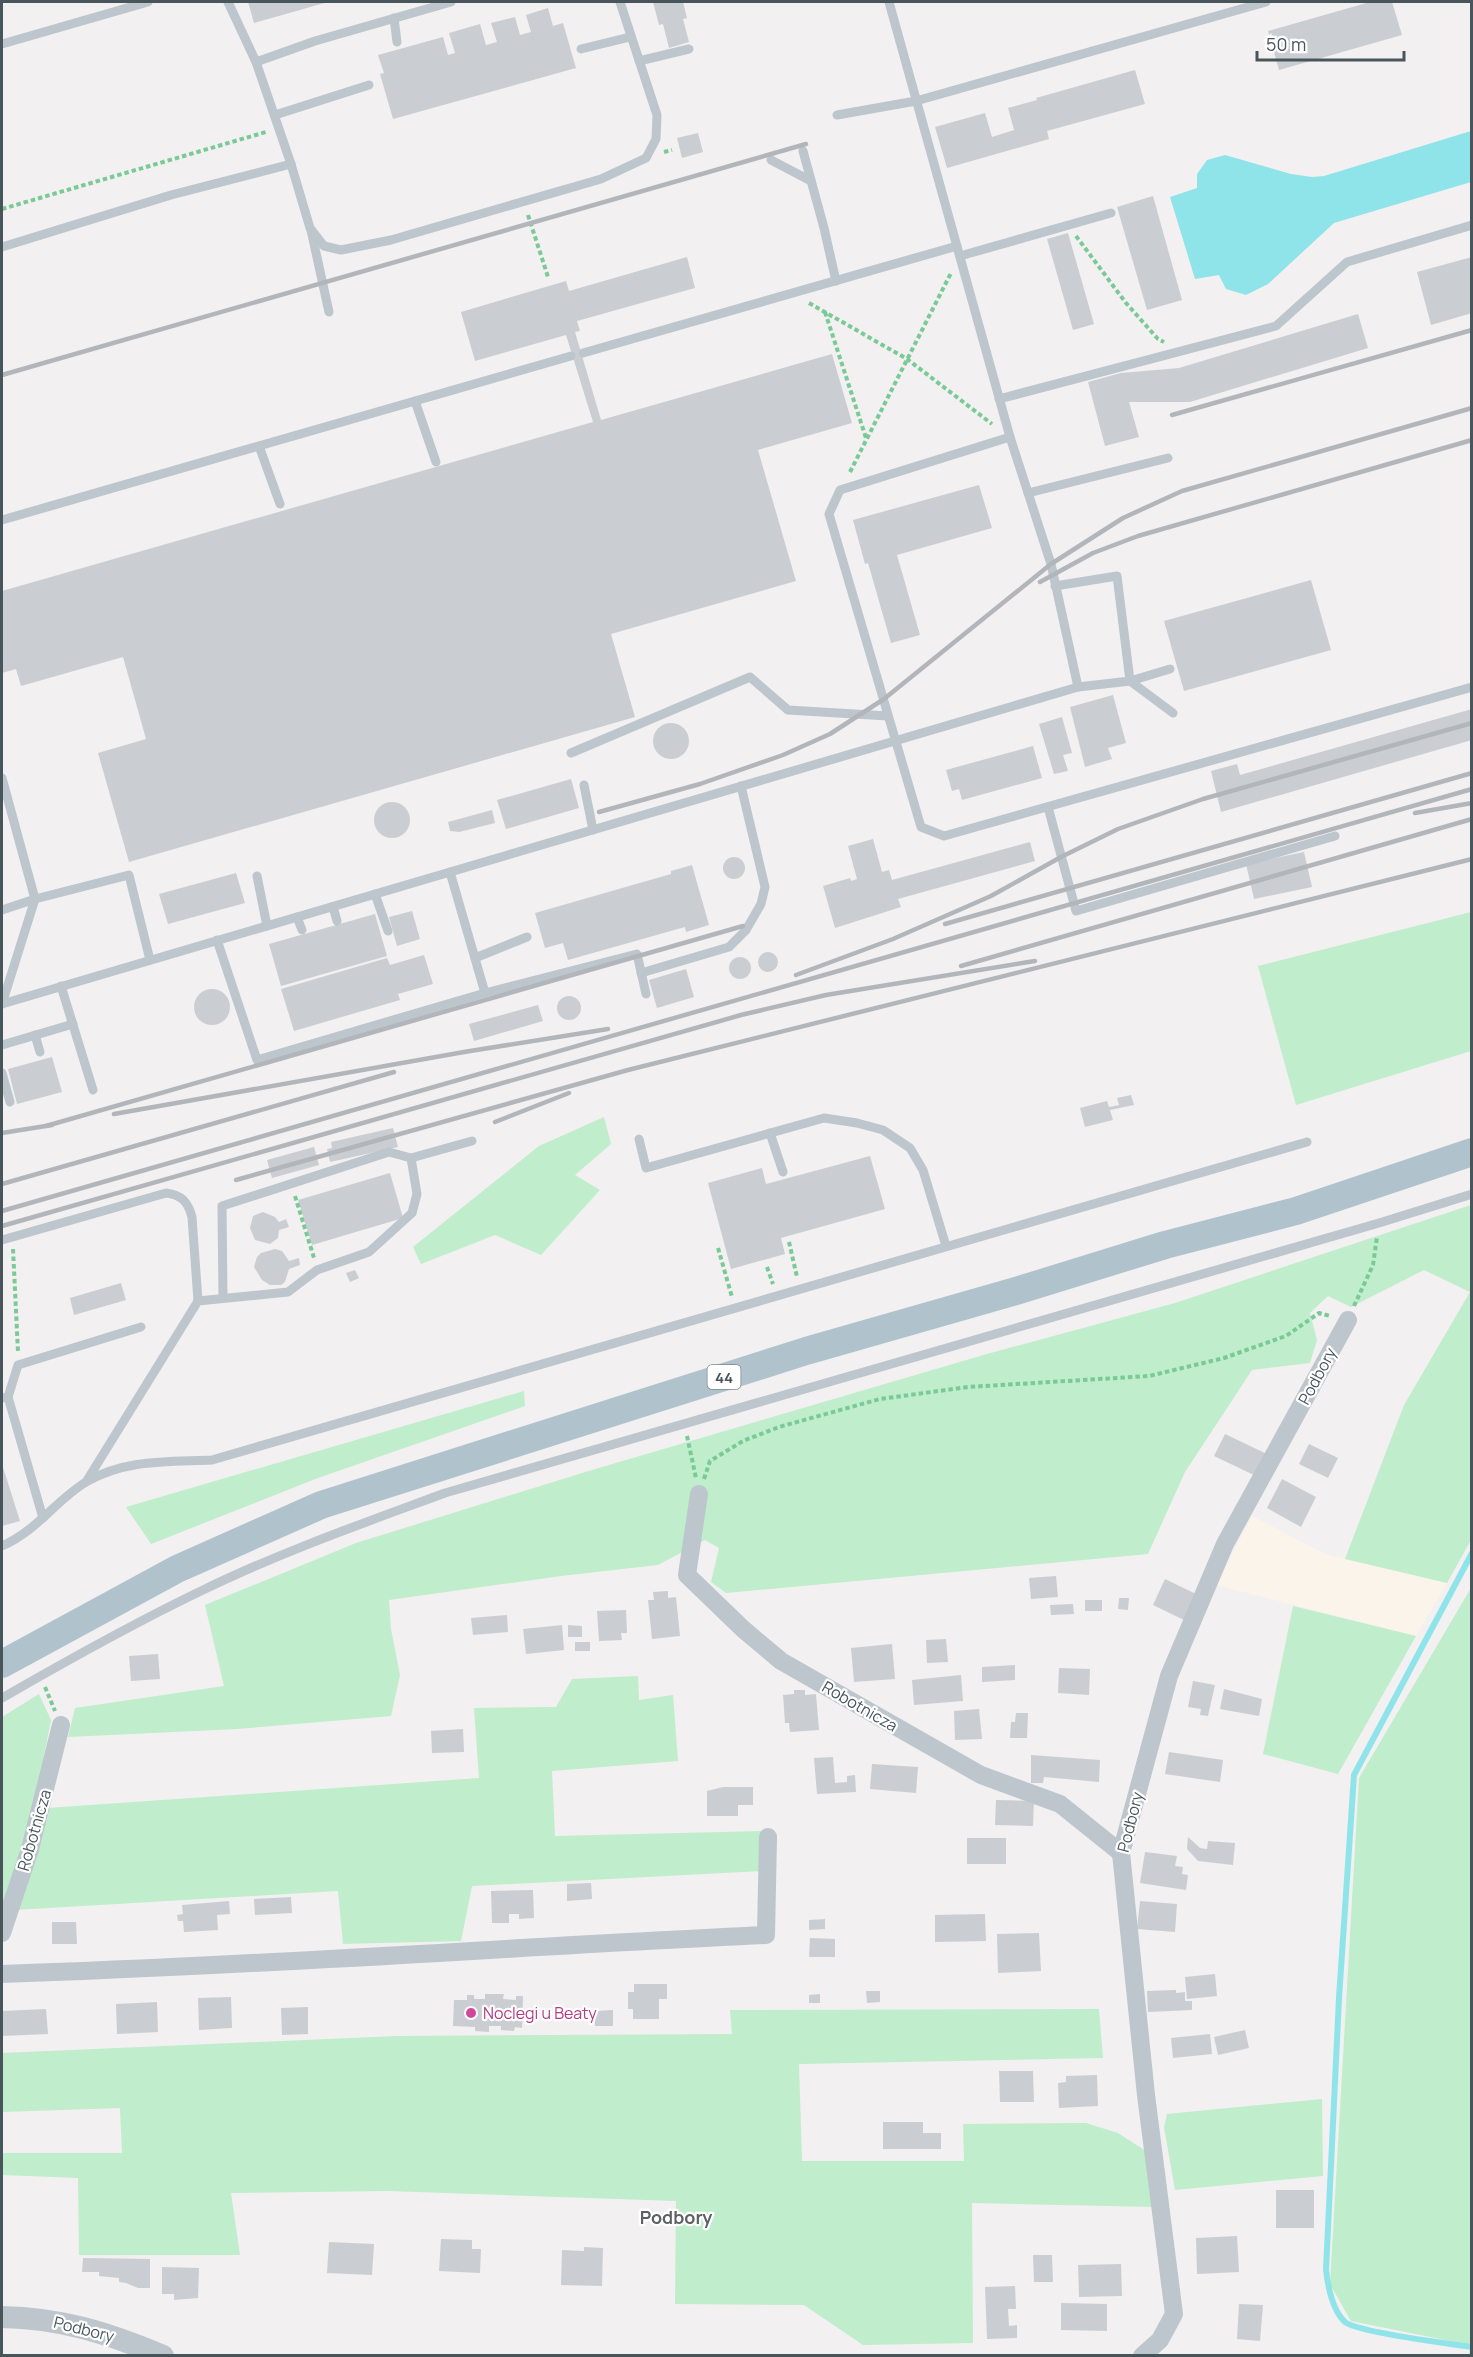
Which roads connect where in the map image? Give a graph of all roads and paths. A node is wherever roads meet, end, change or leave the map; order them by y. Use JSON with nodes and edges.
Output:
{"nodes":[{"id":1,"x":148,"y":2,"type":"edge"},
{"id":2,"x":228,"y":2,"type":"edge"},
{"id":3,"x":451,"y":2,"type":"edge"},
{"id":4,"x":620,"y":2,"type":"edge"},
{"id":5,"x":889,"y":2,"type":"edge"},
{"id":6,"x":1266,"y":2,"type":"edge"},
{"id":7,"x":439,"y":3,"type":"edge"},
{"id":8,"x":394,"y":18,"type":"junction"},
{"id":9,"x":630,"y":37,"type":"junction"},
{"id":10,"x":397,"y":42,"type":"dead end"},
{"id":11,"x":2,"y":44,"type":"edge"},
{"id":12,"x":581,"y":49,"type":"dead end"},
{"id":13,"x":689,"y":49,"type":"dead end"},
{"id":14,"x":639,"y":61,"type":"junction"},
{"id":15,"x":256,"y":62,"type":"junction"},
{"id":16,"x":369,"y":85,"type":"dead end"},
{"id":17,"x":916,"y":101,"type":"junction"},
{"id":18,"x":274,"y":115,"type":"junction"},
{"id":19,"x":837,"y":115,"type":"dead end"},
{"id":20,"x":279,"y":128,"type":"junction"},
{"id":21,"x":803,"y":151,"type":"dead end"},
{"id":22,"x":771,"y":160,"type":"dead end"},
{"id":23,"x":291,"y":164,"type":"junction"},
{"id":24,"x":811,"y":181,"type":"junction"},
{"id":25,"x":522,"y":201,"type":"junction"},
{"id":26,"x":2,"y":209,"type":"edge"},
{"id":27,"x":1111,"y":213,"type":"dead end"},
{"id":28,"x":1072,"y":224,"type":"junction"},
{"id":29,"x":1472,"y":225,"type":"edge"},
{"id":30,"x":310,"y":228,"type":"junction"},
{"id":31,"x":957,"y":246,"type":"junction"},
{"id":32,"x":2,"y":247,"type":"edge"},
{"id":33,"x":960,"y":256,"type":"junction"},
{"id":34,"x":548,"y":277,"type":"dead end"},
{"id":35,"x":836,"y":281,"type":"junction"},
{"id":36,"x":792,"y":293,"type":"junction"},
{"id":37,"x":329,"y":312,"type":"dead end"},
{"id":38,"x":825,"y":312,"type":"junction"},
{"id":39,"x":1181,"y":351,"type":"junction"},
{"id":40,"x":583,"y":353,"type":"dead end"},
{"id":41,"x":571,"y":356,"type":"dead end"},
{"id":42,"x":907,"y":359,"type":"junction"},
{"id":43,"x":999,"y":399,"type":"junction"},
{"id":44,"x":415,"y":401,"type":"junction"},
{"id":45,"x":1010,"y":437,"type":"junction"},
{"id":46,"x":867,"y":438,"type":"junction"},
{"id":47,"x":259,"y":446,"type":"junction"},
{"id":48,"x":1168,"y":458,"type":"dead end"},
{"id":49,"x":436,"y":462,"type":"dead end"},
{"id":50,"x":840,"y":490,"type":"junction"},
{"id":51,"x":1028,"y":494,"type":"junction"},
{"id":52,"x":280,"y":504,"type":"dead end"},
{"id":53,"x":2,"y":520,"type":"edge"},
{"id":54,"x":1055,"y":586,"type":"junction"},
{"id":55,"x":1170,"y":669,"type":"dead end"},
{"id":56,"x":1130,"y":681,"type":"junction"},
{"id":57,"x":1078,"y":687,"type":"junction"},
{"id":58,"x":1472,"y":687,"type":"edge"},
{"id":59,"x":1173,"y":713,"type":"dead end"},
{"id":60,"x":888,"y":716,"type":"junction"},
{"id":61,"x":895,"y":741,"type":"junction"},
{"id":62,"x":571,"y":753,"type":"dead end"},
{"id":63,"x":2,"y":778,"type":"edge"},
{"id":64,"x":584,"y":785,"type":"dead end"},
{"id":65,"x":741,"y":786,"type":"junction"},
{"id":66,"x":1047,"y":807,"type":"junction"},
{"id":67,"x":594,"y":830,"type":"junction"},
{"id":68,"x":1335,"y":836,"type":"dead end"},
{"id":69,"x":450,"y":872,"type":"junction"},
{"id":70,"x":257,"y":876,"type":"dead end"},
{"id":71,"x":375,"y":894,"type":"junction"},
{"id":72,"x":35,"y":899,"type":"junction"},
{"id":73,"x":333,"y":907,"type":"junction"},
{"id":74,"x":2,"y":910,"type":"edge"},
{"id":75,"x":297,"y":917,"type":"junction"},
{"id":76,"x":337,"y":921,"type":"dead end"},
{"id":77,"x":267,"y":926,"type":"junction"},
{"id":78,"x":302,"y":930,"type":"dead end"},
{"id":79,"x":388,"y":931,"type":"dead end"},
{"id":80,"x":527,"y":938,"type":"dead end"},
{"id":81,"x":217,"y":940,"type":"junction"},
{"id":82,"x":475,"y":958,"type":"junction"},
{"id":83,"x":150,"y":960,"type":"junction"},
{"id":84,"x":641,"y":973,"type":"junction"},
{"id":85,"x":61,"y":986,"type":"junction"},
{"id":86,"x":485,"y":993,"type":"junction"},
{"id":87,"x":646,"y":994,"type":"dead end"},
{"id":88,"x":2,"y":1004,"type":"edge"},
{"id":89,"x":73,"y":1024,"type":"junction"},
{"id":90,"x":35,"y":1035,"type":"junction"},
{"id":91,"x":2,"y":1045,"type":"edge"},
{"id":92,"x":40,"y":1052,"type":"dead end"},
{"id":93,"x":2,"y":1073,"type":"edge"},
{"id":94,"x":93,"y":1090,"type":"dead end"},
{"id":95,"x":10,"y":1102,"type":"dead end"},
{"id":96,"x":770,"y":1133,"type":"junction"},
{"id":97,"x":639,"y":1139,"type":"dead end"},
{"id":98,"x":472,"y":1141,"type":"dead end"},
{"id":99,"x":1307,"y":1142,"type":"dead end"},
{"id":100,"x":1472,"y":1152,"type":"edge"},
{"id":101,"x":411,"y":1158,"type":"junction"},
{"id":102,"x":783,"y":1173,"type":"dead end"},
{"id":103,"x":292,"y":1184,"type":"junction"},
{"id":104,"x":1472,"y":1194,"type":"edge"},
{"id":105,"x":1379,"y":1223,"type":"junction"},
{"id":106,"x":13,"y":1237,"type":"junction"},
{"id":107,"x":2,"y":1240,"type":"edge"},
{"id":108,"x":789,"y":1242,"type":"dead end"},
{"id":109,"x":946,"y":1246,"type":"junction"},
{"id":110,"x":718,"y":1248,"type":"dead end"},
{"id":111,"x":318,"y":1270,"type":"junction"},
{"id":112,"x":800,"y":1289,"type":"junction"},
{"id":113,"x":223,"y":1298,"type":"junction"},
{"id":114,"x":198,"y":1300,"type":"junction"},
{"id":115,"x":735,"y":1308,"type":"junction"},
{"id":116,"x":1348,"y":1320,"type":"junction"},
{"id":117,"x":141,"y":1327,"type":"dead end"},
{"id":118,"x":18,"y":1365,"type":"junction"},
{"id":119,"x":5,"y":1397,"type":"edge"},
{"id":120,"x":684,"y":1422,"type":"junction"},
{"id":121,"x":86,"y":1482,"type":"junction"},
{"id":122,"x":699,"y":1494,"type":"junction"},
{"id":123,"x":43,"y":1518,"type":"junction"},
{"id":124,"x":2,"y":1546,"type":"edge"},
{"id":125,"x":2,"y":1664,"type":"edge"},
{"id":126,"x":40,"y":1676,"type":"junction"},
{"id":127,"x":2,"y":1698,"type":"edge"},
{"id":128,"x":62,"y":1725,"type":"joint"},
{"id":129,"x":768,"y":1837,"type":"dead end"},
{"id":130,"x":1121,"y":1853,"type":"junction"},
{"id":131,"x":2,"y":1934,"type":"edge"},
{"id":132,"x":2,"y":1974,"type":"edge"},
{"id":133,"x":2,"y":2317,"type":"edge"},
{"id":134,"x":163,"y":2355,"type":"edge"},
{"id":135,"x":1142,"y":2355,"type":"edge"}],
"edges":[{"from":1,"to":11,"type":"lane"},
{"from":2,"to":15,"type":"lane"},
{"from":3,"to":7,"type":"lane"},
{"from":4,"to":9,"type":"lane"},
{"from":5,"to":17,"type":"lane"},
{"from":6,"to":17,"type":"lane"},
{"from":7,"to":8,"type":"lane"},
{"from":8,"to":10,"type":"lane"},
{"from":8,"to":15,"type":"lane"},
{"from":9,"to":12,"type":"lane"},
{"from":9,"to":14,"type":"lane"},
{"from":13,"to":14,"type":"lane"},
{"from":14,"to":25,"type":"lane"},
{"from":15,"to":18,"type":"lane"},
{"from":16,"to":18,"type":"lane"},
{"from":17,"to":19,"type":"lane"},
{"from":17,"to":31,"type":"lane"},
{"from":18,"to":20,"type":"lane"},
{"from":20,"to":23,"type":"lane"},
{"from":20,"to":26,"type":"path"},
{"from":21,"to":24,"type":"lane"},
{"from":22,"to":24,"type":"lane"},
{"from":23,"to":30,"type":"lane"},
{"from":23,"to":32,"type":"lane"},
{"from":24,"to":35,"type":"lane"},
{"from":25,"to":30,"type":"lane"},
{"from":25,"to":34,"type":"path"},
{"from":27,"to":28,"type":"lane"},
{"from":28,"to":33,"type":"lane"},
{"from":28,"to":39,"type":"path"},
{"from":29,"to":39,"type":"lane"},
{"from":30,"to":37,"type":"lane"},
{"from":31,"to":33,"type":"lane"},
{"from":31,"to":35,"type":"lane"},
{"from":33,"to":42,"type":"path"},
{"from":33,"to":43,"type":"lane"},
{"from":35,"to":36,"type":"lane"},
{"from":36,"to":38,"type":"path"},
{"from":36,"to":40,"type":"lane"},
{"from":38,"to":42,"type":"path"},
{"from":38,"to":46,"type":"path"},
{"from":39,"to":43,"type":"lane"},
{"from":41,"to":44,"type":"lane"},
{"from":42,"to":45,"type":"path"},
{"from":42,"to":46,"type":"path"},
{"from":43,"to":45,"type":"lane"},
{"from":44,"to":47,"type":"lane"},
{"from":44,"to":49,"type":"lane"},
{"from":45,"to":50,"type":"lane"},
{"from":45,"to":51,"type":"lane"},
{"from":46,"to":50,"type":"path"},
{"from":47,"to":52,"type":"lane"},
{"from":47,"to":53,"type":"lane"},
{"from":48,"to":51,"type":"lane"},
{"from":50,"to":60,"type":"lane"},
{"from":51,"to":54,"type":"lane"},
{"from":54,"to":56,"type":"lane"},
{"from":54,"to":57,"type":"lane"},
{"from":55,"to":56,"type":"lane"},
{"from":56,"to":57,"type":"lane"},
{"from":56,"to":59,"type":"lane"},
{"from":57,"to":61,"type":"lane"},
{"from":58,"to":66,"type":"lane"},
{"from":60,"to":61,"type":"lane"},
{"from":60,"to":62,"type":"lane"},
{"from":61,"to":65,"type":"lane"},
{"from":61,"to":66,"type":"lane"},
{"from":63,"to":72,"type":"lane"},
{"from":64,"to":67,"type":"lane"},
{"from":65,"to":67,"type":"lane"},
{"from":65,"to":84,"type":"lane"},
{"from":66,"to":68,"type":"lane"},
{"from":67,"to":69,"type":"lane"},
{"from":69,"to":71,"type":"lane"},
{"from":69,"to":82,"type":"lane"},
{"from":70,"to":77,"type":"lane"},
{"from":71,"to":73,"type":"lane"},
{"from":71,"to":79,"type":"lane"},
{"from":72,"to":74,"type":"lane"},
{"from":72,"to":83,"type":"lane"},
{"from":72,"to":88,"type":"lane"},
{"from":73,"to":75,"type":"lane"},
{"from":73,"to":76,"type":"lane"},
{"from":75,"to":77,"type":"lane"},
{"from":75,"to":78,"type":"lane"},
{"from":77,"to":81,"type":"lane"},
{"from":80,"to":82,"type":"lane"},
{"from":81,"to":83,"type":"lane"},
{"from":81,"to":86,"type":"lane"},
{"from":82,"to":86,"type":"lane"},
{"from":83,"to":85,"type":"lane"},
{"from":84,"to":86,"type":"lane"},
{"from":84,"to":87,"type":"lane"},
{"from":85,"to":88,"type":"lane"},
{"from":85,"to":89,"type":"lane"},
{"from":89,"to":90,"type":"lane"},
{"from":89,"to":94,"type":"lane"},
{"from":90,"to":91,"type":"lane"},
{"from":90,"to":92,"type":"lane"},
{"from":93,"to":95,"type":"lane"},
{"from":96,"to":97,"type":"lane"},
{"from":96,"to":102,"type":"lane"},
{"from":96,"to":109,"type":"lane"},
{"from":98,"to":101,"type":"lane"},
{"from":99,"to":109,"type":"lane"},
{"from":100,"to":125,"type":"main road","number":"44"},
{"from":101,"to":103,"type":"lane"},
{"from":101,"to":111,"type":"lane"},
{"from":103,"to":111,"type":"path"},
{"from":103,"to":113,"type":"lane"},
{"from":104,"to":105,"type":"lane"},
{"from":105,"to":116,"type":"path"},
{"from":105,"to":120,"type":"lane"},
{"from":106,"to":107,"type":"lane"},
{"from":106,"to":114,"type":"lane"},
{"from":106,"to":118,"type":"path"},
{"from":108,"to":112,"type":"path"},
{"from":109,"to":112,"type":"lane"},
{"from":110,"to":115,"type":"path"},
{"from":111,"to":113,"type":"lane"},
{"from":112,"to":115,"type":"lane"},
{"from":113,"to":114,"type":"lane"},
{"from":114,"to":121,"type":"lane"},
{"from":115,"to":121,"type":"lane"},
{"from":116,"to":122,"type":"path"},
{"from":116,"to":130,"type":"street","name":"Podbory"},
{"from":117,"to":118,"type":"lane"},
{"from":118,"to":119,"type":"lane"},
{"from":119,"to":123,"type":"lane"},
{"from":120,"to":122,"type":"path"},
{"from":120,"to":126,"type":"lane"},
{"from":121,"to":123,"type":"lane"},
{"from":122,"to":130,"type":"street","name":"Robotnicza"},
{"from":123,"to":124,"type":"lane"},
{"from":126,"to":127,"type":"lane"},
{"from":126,"to":128,"type":"path"},
{"from":128,"to":131,"type":"street","name":"Robotnicza"},
{"from":129,"to":132,"type":"street"},
{"from":130,"to":135,"type":"street","name":"Podbory"},
{"from":133,"to":134,"type":"street","name":"Podbory"}]}
